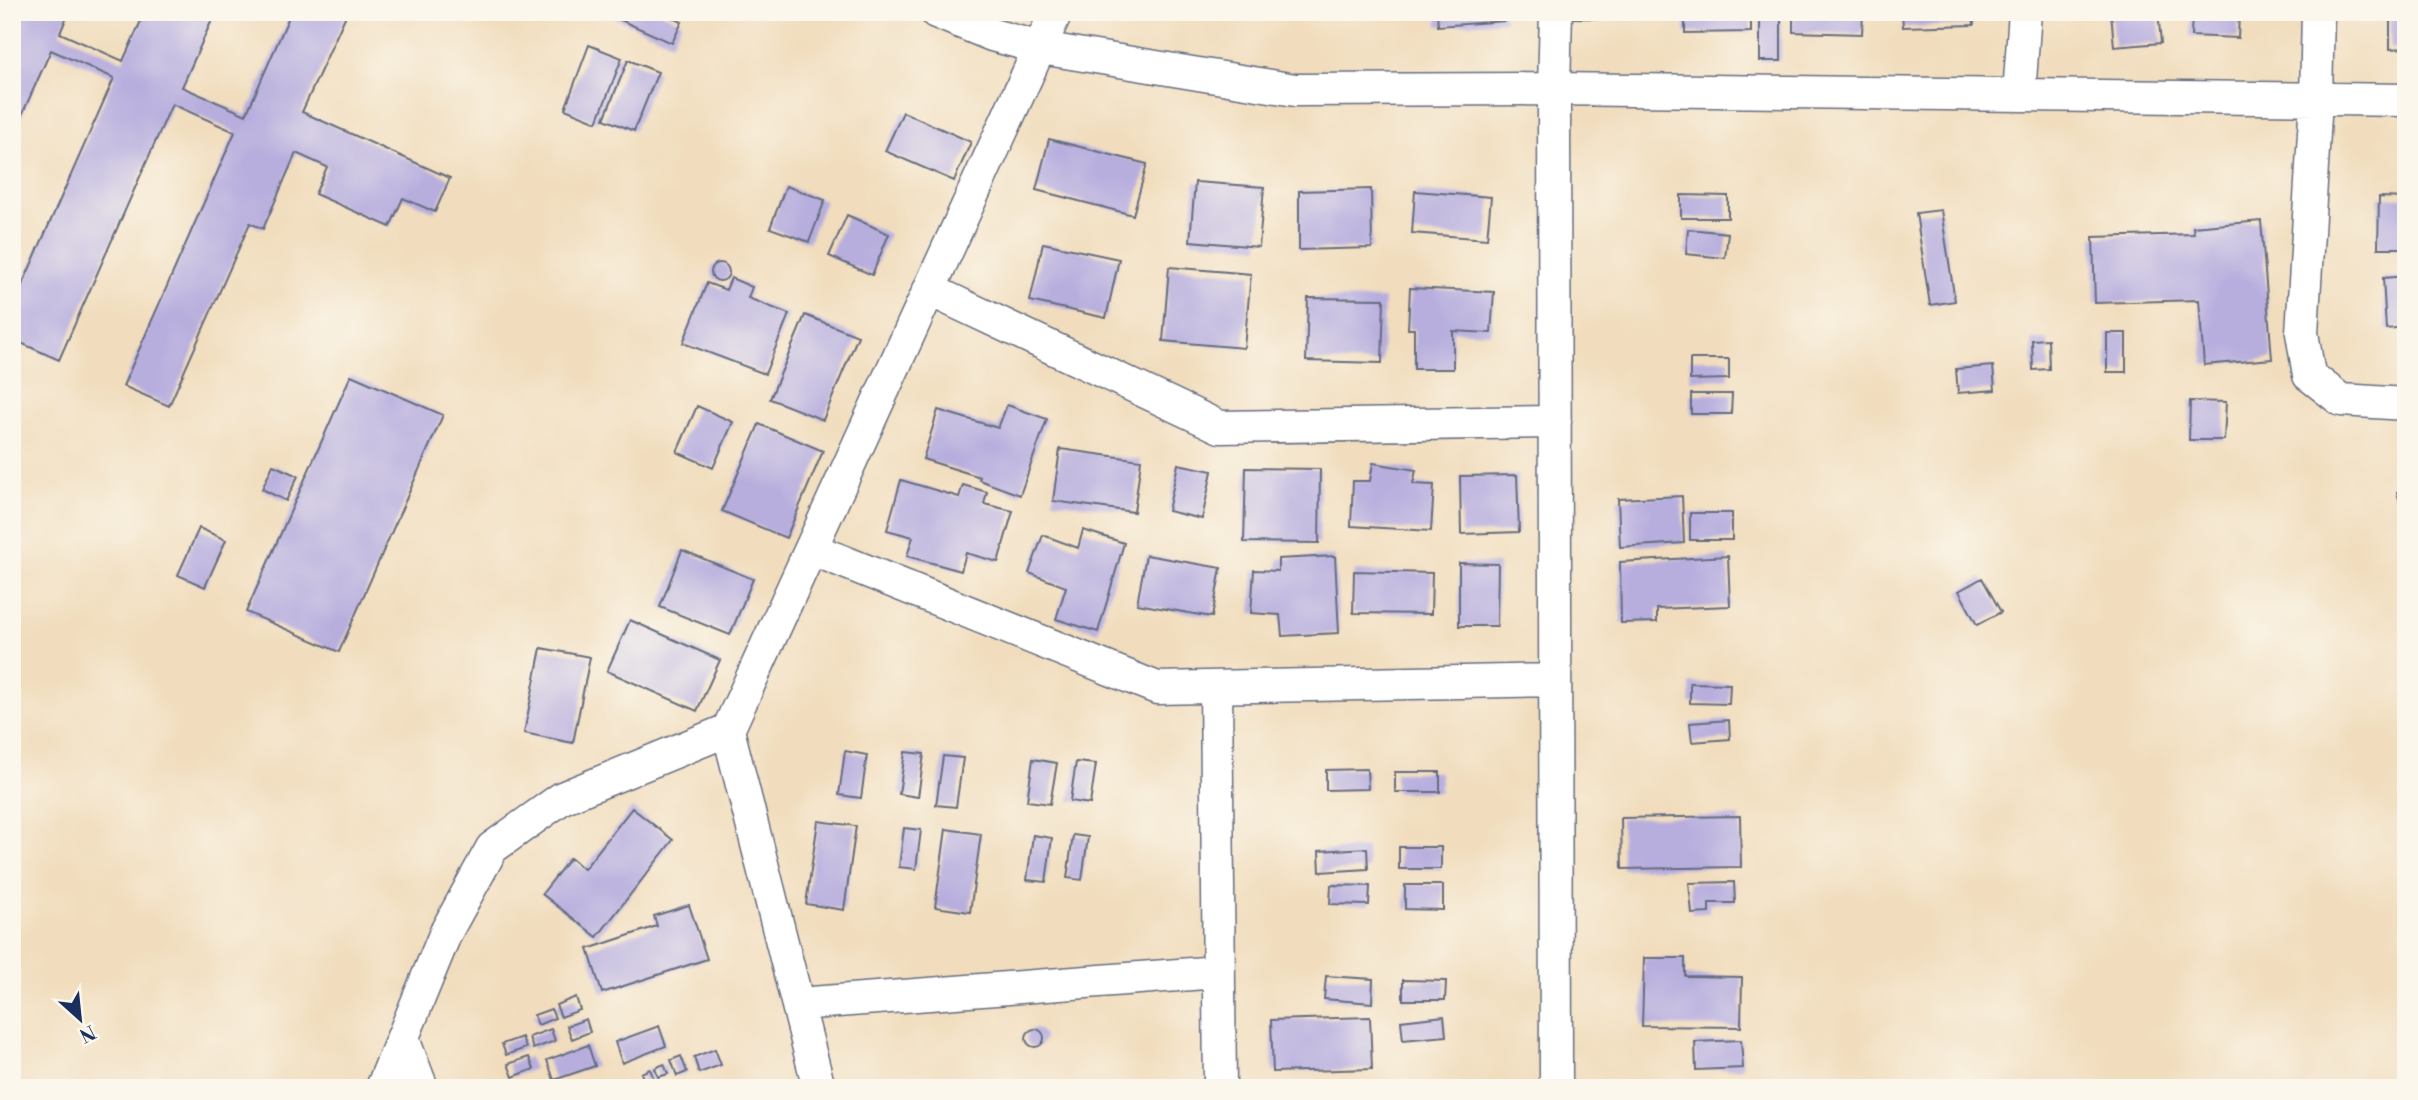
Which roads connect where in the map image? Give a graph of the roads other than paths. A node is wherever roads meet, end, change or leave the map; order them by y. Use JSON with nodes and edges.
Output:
{"nodes":[{"id":1,"x":936,"y":12,"type":"edge"},
{"id":2,"x":1056,"y":12,"type":"edge"},
{"id":3,"x":1556,"y":12,"type":"edge"},
{"id":4,"x":2025,"y":12,"type":"edge"},
{"id":5,"x":2318,"y":12,"type":"edge"},
{"id":6,"x":1041,"y":48,"type":"junction"},
{"id":7,"x":1554,"y":89,"type":"junction"},
{"id":8,"x":2019,"y":95,"type":"junction"},
{"id":9,"x":2316,"y":99,"type":"junction"},
{"id":10,"x":2406,"y":100,"type":"edge"},
{"id":11,"x":930,"y":290,"type":"junction"},
{"id":12,"x":2406,"y":404,"type":"edge"},
{"id":13,"x":1555,"y":422,"type":"junction"},
{"id":14,"x":812,"y":549,"type":"junction"},
{"id":15,"x":1555,"y":680,"type":"junction"},
{"id":16,"x":1216,"y":687,"type":"junction"},
{"id":17,"x":728,"y":730,"type":"junction"},
{"id":18,"x":1218,"y":972,"type":"junction"},
{"id":19,"x":798,"y":1004,"type":"junction"},
{"id":20,"x":403,"y":1040,"type":"junction"},
{"id":21,"x":383,"y":1088,"type":"edge"},
{"id":22,"x":422,"y":1088,"type":"edge"},
{"id":23,"x":819,"y":1088,"type":"edge"},
{"id":24,"x":1220,"y":1088,"type":"edge"},
{"id":25,"x":1556,"y":1088,"type":"edge"}],
"edges":[{"from":1,"to":6,"type":"street"},
{"from":2,"to":6,"type":"street"},
{"from":3,"to":7,"type":"street"},
{"from":4,"to":8,"type":"street"},
{"from":5,"to":9,"type":"street"},
{"from":6,"to":7,"type":"street"},
{"from":6,"to":11,"type":"street"},
{"from":7,"to":8,"type":"street"},
{"from":7,"to":13,"type":"street"},
{"from":8,"to":9,"type":"street"},
{"from":9,"to":10,"type":"street"},
{"from":9,"to":12,"type":"street"},
{"from":11,"to":13,"type":"street"},
{"from":11,"to":14,"type":"street"},
{"from":13,"to":15,"type":"street"},
{"from":14,"to":16,"type":"street"},
{"from":14,"to":17,"type":"street"},
{"from":15,"to":16,"type":"street"},
{"from":15,"to":25,"type":"street"},
{"from":16,"to":18,"type":"street"},
{"from":17,"to":19,"type":"street"},
{"from":17,"to":20,"type":"street"},
{"from":18,"to":19,"type":"street"},
{"from":18,"to":24,"type":"street"},
{"from":19,"to":23,"type":"street"},
{"from":20,"to":21,"type":"street"},
{"from":20,"to":22,"type":"street"}]}
